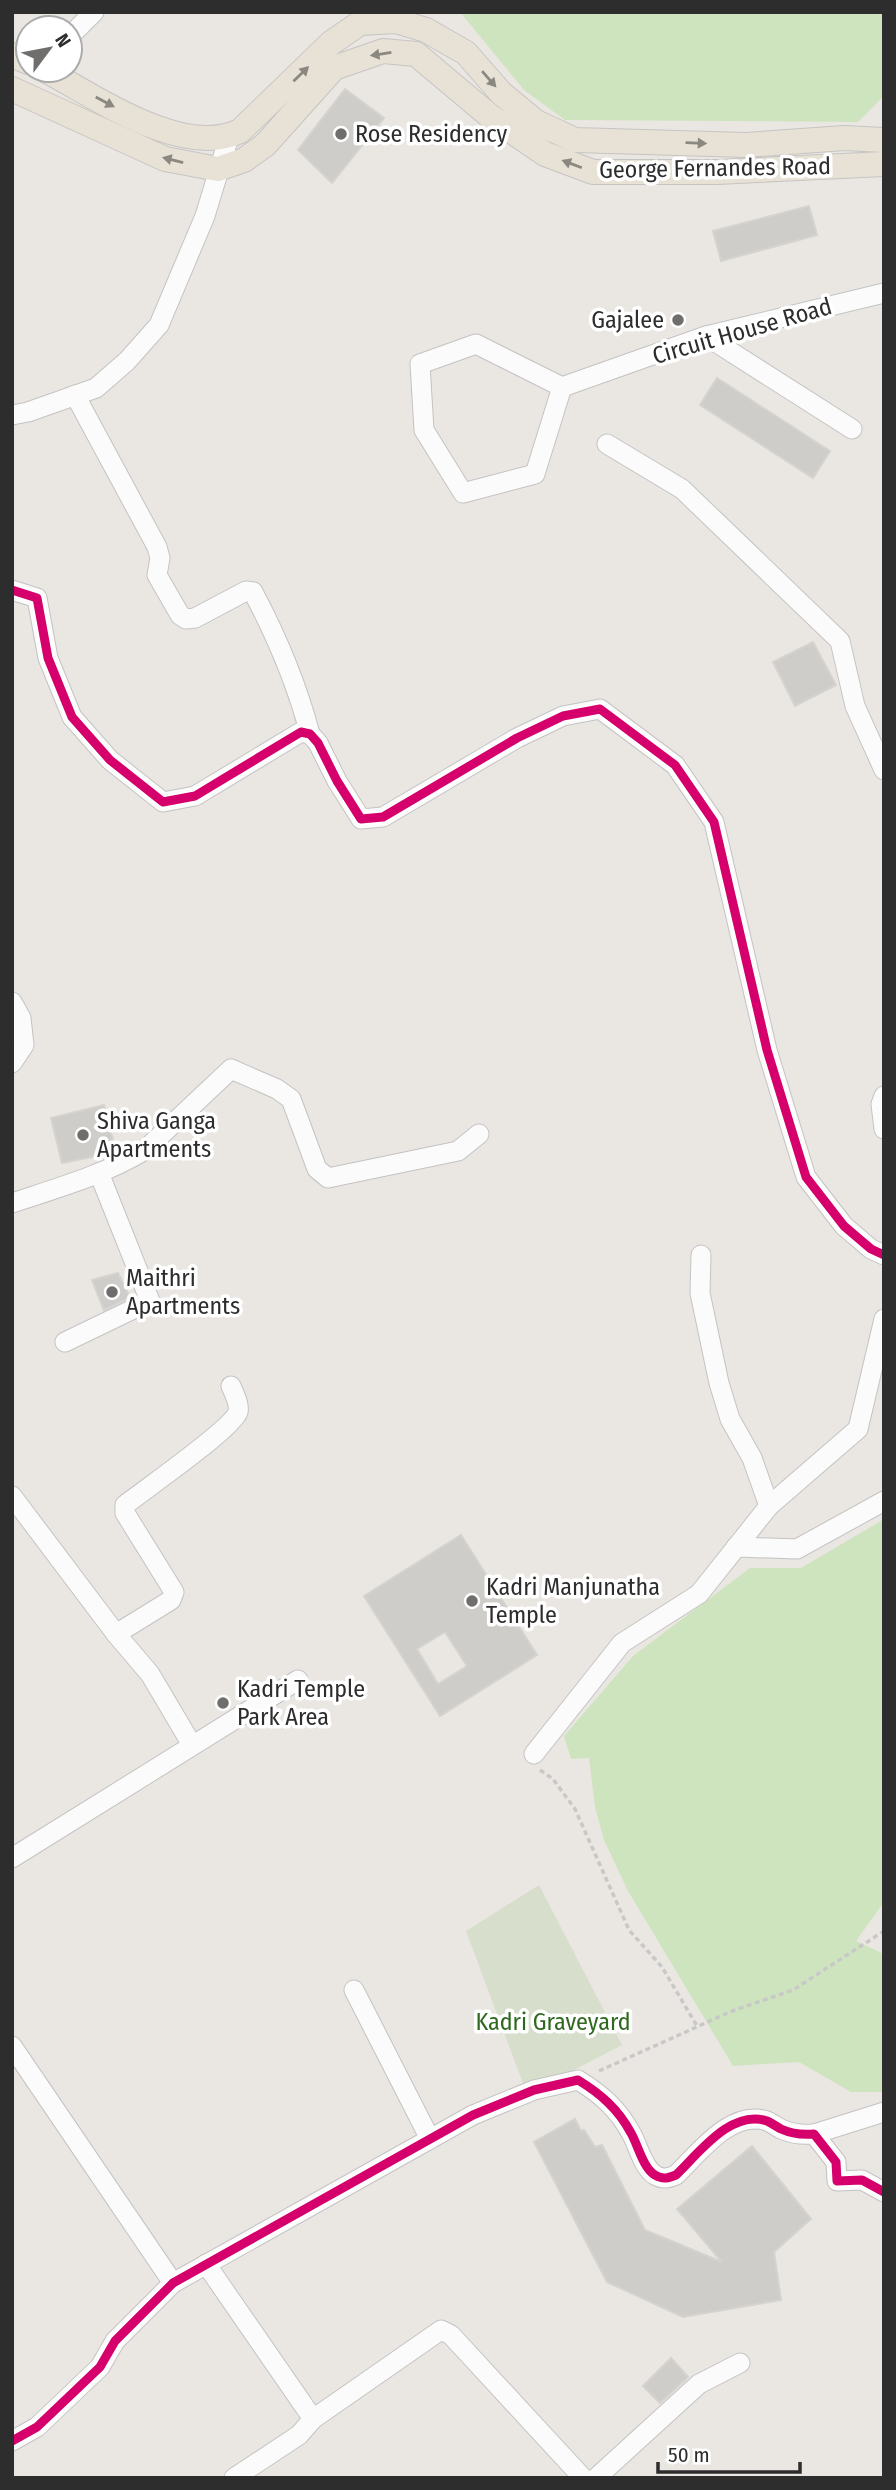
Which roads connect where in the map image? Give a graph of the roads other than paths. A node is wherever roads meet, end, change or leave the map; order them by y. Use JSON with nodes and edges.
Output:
{"nodes":[{"id":1,"x":71,"y":84,"type":"edge"},
{"id":2,"x":12,"y":89,"type":"edge"},
{"id":3,"x":229,"y":136,"type":"junction"},
{"id":4,"x":884,"y":140,"type":"edge"},
{"id":5,"x":884,"y":164,"type":"edge"},
{"id":6,"x":218,"y":169,"type":"junction"},
{"id":7,"x":884,"y":293,"type":"edge"},
{"id":8,"x":706,"y":336,"type":"junction"},
{"id":9,"x":562,"y":387,"type":"junction"},
{"id":10,"x":75,"y":395,"type":"junction"},
{"id":11,"x":12,"y":415,"type":"edge"},
{"id":12,"x":852,"y":429,"type":"dead end"},
{"id":13,"x":607,"y":444,"type":"dead end"},
{"id":14,"x":12,"y":590,"type":"edge"},
{"id":15,"x":310,"y":734,"type":"junction"},
{"id":16,"x":884,"y":770,"type":"edge"},
{"id":17,"x":12,"y":1002,"type":"edge"},
{"id":18,"x":12,"y":1063,"type":"edge"},
{"id":19,"x":884,"y":1096,"type":"edge"},
{"id":20,"x":884,"y":1129,"type":"edge"},
{"id":21,"x":480,"y":1134,"type":"dead end"},
{"id":22,"x":99,"y":1173,"type":"junction"},
{"id":23,"x":12,"y":1203,"type":"edge"},
{"id":24,"x":701,"y":1255,"type":"dead end"},
{"id":25,"x":884,"y":1255,"type":"edge"},
{"id":26,"x":884,"y":1319,"type":"edge"},
{"id":27,"x":65,"y":1342,"type":"dead end"},
{"id":28,"x":231,"y":1386,"type":"dead end"},
{"id":29,"x":12,"y":1496,"type":"edge"},
{"id":30,"x":884,"y":1500,"type":"edge"},
{"id":31,"x":769,"y":1506,"type":"junction"},
{"id":32,"x":736,"y":1547,"type":"junction"},
{"id":33,"x":116,"y":1634,"type":"junction"},
{"id":34,"x":299,"y":1679,"type":"dead end"},
{"id":35,"x":192,"y":1745,"type":"junction"},
{"id":36,"x":536,"y":1761,"type":"road end"},
{"id":37,"x":12,"y":1858,"type":"edge"},
{"id":38,"x":354,"y":1990,"type":"dead end"},
{"id":39,"x":12,"y":2046,"type":"edge"},
{"id":40,"x":884,"y":2112,"type":"edge"},
{"id":41,"x":814,"y":2134,"type":"junction"},
{"id":42,"x":430,"y":2138,"type":"junction"},
{"id":43,"x":884,"y":2192,"type":"edge"},
{"id":44,"x":206,"y":2264,"type":"junction"},
{"id":45,"x":173,"y":2283,"type":"junction"},
{"id":46,"x":740,"y":2363,"type":"dead end"},
{"id":47,"x":313,"y":2419,"type":"junction"},
{"id":48,"x":12,"y":2441,"type":"edge"},
{"id":49,"x":573,"y":2474,"type":"edge"},
{"id":50,"x":234,"y":2478,"type":"edge"},
{"id":51,"x":596,"y":2478,"type":"edge"}],
"edges":[{"from":1,"to":3,"type":"main road","one_way":true},
{"from":6,"to":2,"type":"main road","one_way":true},
{"from":3,"to":4,"type":"main road","name":"George Fernandes Road","one_way":true},
{"from":3,"to":6,"type":"street"},
{"from":5,"to":6,"type":"main road","name":"George Fernandes Road","one_way":true},
{"from":6,"to":10,"type":"street"},
{"from":7,"to":8,"type":"street","name":"Circuit House Road"},
{"from":8,"to":9,"type":"street","name":"Circuit House Road"},
{"from":8,"to":12,"type":"street"},
{"from":9,"to":9,"type":"street"},
{"from":10,"to":11,"type":"street"},
{"from":10,"to":15,"type":"street"},
{"from":13,"to":16,"type":"street"},
{"from":14,"to":15,"type":"street"},
{"from":15,"to":25,"type":"street"},
{"from":17,"to":18,"type":"street"},
{"from":19,"to":20,"type":"street"},
{"from":21,"to":22,"type":"street"},
{"from":22,"to":23,"type":"street"},
{"from":22,"to":27,"type":"street"},
{"from":24,"to":31,"type":"street"},
{"from":26,"to":31,"type":"street"},
{"from":28,"to":33,"type":"street"},
{"from":29,"to":33,"type":"street"},
{"from":30,"to":32,"type":"street"},
{"from":31,"to":32,"type":"street"},
{"from":32,"to":36,"type":"street"},
{"from":33,"to":35,"type":"street"},
{"from":34,"to":35,"type":"street"},
{"from":35,"to":37,"type":"street"},
{"from":38,"to":42,"type":"street"},
{"from":39,"to":45,"type":"street"},
{"from":40,"to":41,"type":"street"},
{"from":41,"to":42,"type":"street"},
{"from":41,"to":43,"type":"street"},
{"from":42,"to":44,"type":"street"},
{"from":44,"to":45,"type":"street"},
{"from":44,"to":47,"type":"street"},
{"from":45,"to":48,"type":"street"},
{"from":46,"to":51,"type":"street"},
{"from":47,"to":49,"type":"street"},
{"from":47,"to":50,"type":"street"}]}
